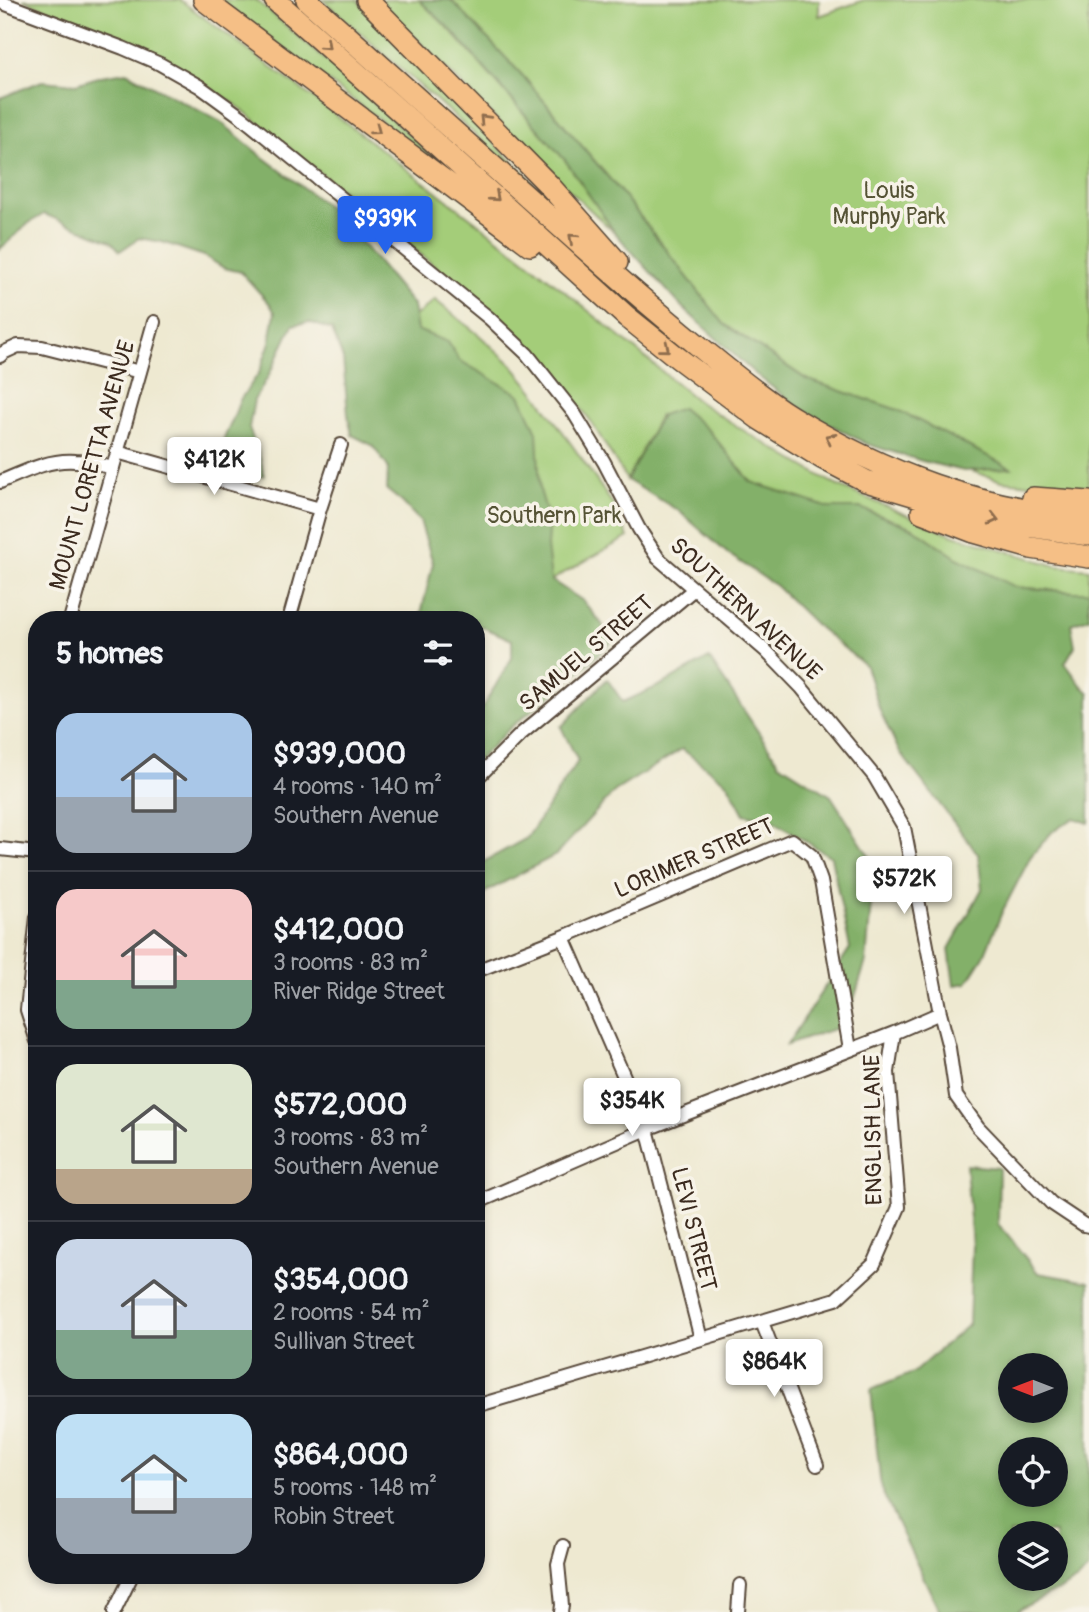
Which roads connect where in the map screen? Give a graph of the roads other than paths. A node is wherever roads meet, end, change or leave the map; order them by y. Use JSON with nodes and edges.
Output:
{"nodes":[{"id":1,"x":204,"y":0,"type":"edge"},
{"id":2,"x":275,"y":0,"type":"edge"},
{"id":3,"x":307,"y":0,"type":"edge"},
{"id":4,"x":367,"y":0,"type":"edge"},
{"id":5,"x":0,"y":2,"type":"edge"},
{"id":6,"x":627,"y":317,"type":"junction"},
{"id":7,"x":155,"y":321,"type":"dead end"},
{"id":8,"x":680,"y":331,"type":"junction"},
{"id":9,"x":0,"y":356,"type":"edge"},
{"id":10,"x":140,"y":372,"type":"junction"},
{"id":11,"x":341,"y":445,"type":"dead end"},
{"id":12,"x":117,"y":452,"type":"junction"},
{"id":13,"x":113,"y":468,"type":"junction"},
{"id":14,"x":891,"y":469,"type":"junction"},
{"id":15,"x":866,"y":481,"type":"junction"},
{"id":16,"x":0,"y":482,"type":"edge"},
{"id":17,"x":1089,"y":502,"type":"edge"},
{"id":18,"x":320,"y":509,"type":"junction"},
{"id":19,"x":1089,"y":519,"type":"edge"},
{"id":20,"x":1089,"y":535,"type":"edge"},
{"id":21,"x":1089,"y":557,"type":"edge"},
{"id":22,"x":694,"y":590,"type":"junction"},
{"id":23,"x":73,"y":611,"type":"edge"},
{"id":24,"x":292,"y":611,"type":"edge"},
{"id":25,"x":485,"y":770,"type":"edge"},
{"id":26,"x":0,"y":849,"type":"edge"},
{"id":27,"x":28,"y":852,"type":"edge"},
{"id":28,"x":563,"y":937,"type":"junction"},
{"id":29,"x":485,"y":967,"type":"edge"},
{"id":30,"x":940,"y":1013,"type":"junction"},
{"id":31,"x":894,"y":1033,"type":"junction"},
{"id":32,"x":850,"y":1049,"type":"junction"},
{"id":33,"x":647,"y":1129,"type":"junction"},
{"id":34,"x":485,"y":1199,"type":"edge"},
{"id":35,"x":1089,"y":1226,"type":"edge"},
{"id":36,"x":762,"y":1322,"type":"junction"},
{"id":37,"x":701,"y":1339,"type":"junction"},
{"id":38,"x":485,"y":1403,"type":"edge"},
{"id":39,"x":817,"y":1465,"type":"dead end"},
{"id":40,"x":564,"y":1545,"type":"dead end"},
{"id":41,"x":128,"y":1584,"type":"edge"},
{"id":42,"x":740,"y":1585,"type":"dead end"},
{"id":43,"x":114,"y":1612,"type":"edge"},
{"id":44,"x":561,"y":1612,"type":"edge"},
{"id":45,"x":738,"y":1612,"type":"edge"}],
"edges":[{"from":1,"to":6,"type":"highway","one_way":true},
{"from":2,"to":6,"type":"highway","one_way":true},
{"from":8,"to":3,"type":"highway","one_way":true},
{"from":8,"to":4,"type":"highway","one_way":true},
{"from":5,"to":22,"type":"street","name":"SOUTHERN AVENUE"},
{"from":6,"to":15,"type":"highway","one_way":true},
{"from":7,"to":10,"type":"street","name":"MOUNT LORETTA AVENUE"},
{"from":14,"to":8,"type":"highway","one_way":true},
{"from":9,"to":10,"type":"street"},
{"from":10,"to":12,"type":"street","name":"MOUNT LORETTA AVENUE"},
{"from":11,"to":18,"type":"street"},
{"from":12,"to":13,"type":"street","name":"MOUNT LORETTA AVENUE"},
{"from":12,"to":18,"type":"street"},
{"from":13,"to":16,"type":"street"},
{"from":13,"to":23,"type":"street","name":"MOUNT LORETTA AVENUE"},
{"from":14,"to":17,"type":"highway"},
{"from":14,"to":19,"type":"highway"},
{"from":15,"to":20,"type":"highway","one_way":true},
{"from":15,"to":21,"type":"highway"},
{"from":18,"to":24,"type":"street"},
{"from":22,"to":25,"type":"street","name":"SAMUEL STREET"},
{"from":22,"to":30,"type":"street","name":"SOUTHERN AVENUE"},
{"from":26,"to":27,"type":"street"},
{"from":28,"to":29,"type":"street"},
{"from":28,"to":32,"type":"street","name":"LORIMER STREET"},
{"from":28,"to":33,"type":"street","name":"LEVI STREET"},
{"from":30,"to":31,"type":"street","name":"ENGLISH LANE"},
{"from":30,"to":35,"type":"street","name":"SOUTHERN AVENUE"},
{"from":31,"to":32,"type":"street"},
{"from":31,"to":36,"type":"street","name":"ENGLISH LANE"},
{"from":32,"to":33,"type":"street"},
{"from":33,"to":34,"type":"street"},
{"from":33,"to":37,"type":"street","name":"LEVI STREET"},
{"from":36,"to":37,"type":"street","name":"ENGLISH LANE"},
{"from":36,"to":39,"type":"street"},
{"from":37,"to":38,"type":"street","name":"ENGLISH LANE"},
{"from":40,"to":44,"type":"street"},
{"from":41,"to":43,"type":"street"},
{"from":42,"to":45,"type":"street"}]}
